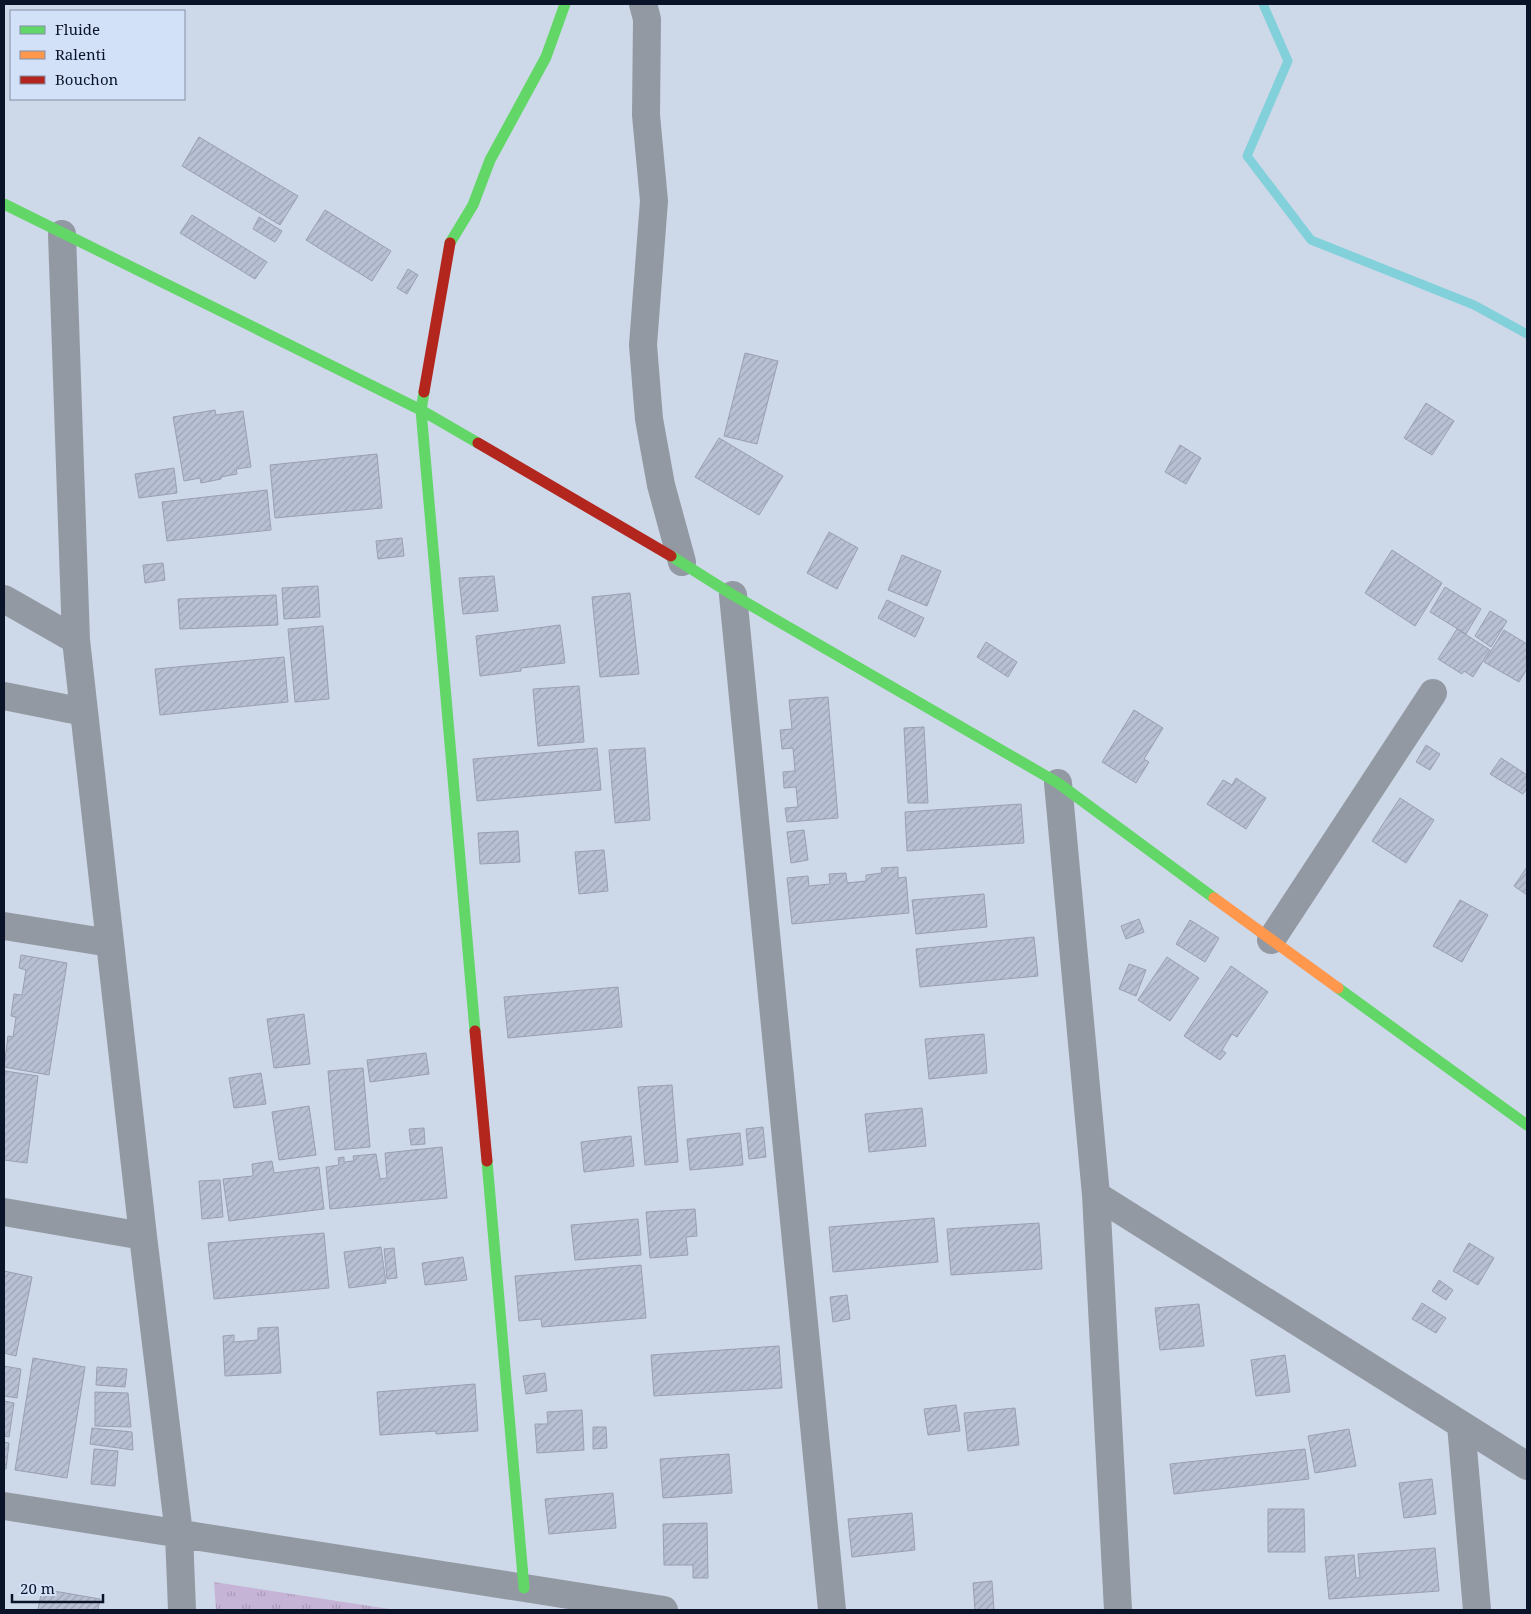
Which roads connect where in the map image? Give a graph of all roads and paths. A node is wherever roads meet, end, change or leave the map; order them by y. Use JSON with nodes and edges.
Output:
{"nodes":[{"id":1,"x":564,"y":4,"type":"edge"},
{"id":2,"x":643,"y":4,"type":"edge"},
{"id":3,"x":4,"y":204,"type":"edge"},
{"id":4,"x":62,"y":234,"type":"junction"},
{"id":5,"x":420,"y":410,"type":"junction"},
{"id":6,"x":682,"y":562,"type":"junction"},
{"id":7,"x":732,"y":595,"type":"junction"},
{"id":8,"x":4,"y":599,"type":"edge"},
{"id":9,"x":76,"y":640,"type":"junction"},
{"id":10,"x":1434,"y":694,"type":"dead end"},
{"id":11,"x":4,"y":696,"type":"edge"},
{"id":12,"x":84,"y":712,"type":"junction"},
{"id":13,"x":1058,"y":783,"type":"junction"},
{"id":14,"x":4,"y":926,"type":"edge"},
{"id":15,"x":1271,"y":940,"type":"junction"},
{"id":16,"x":110,"y":943,"type":"junction"},
{"id":17,"x":1527,"y":1125,"type":"edge"},
{"id":18,"x":1096,"y":1195,"type":"junction"},
{"id":19,"x":4,"y":1212,"type":"edge"},
{"id":20,"x":143,"y":1236,"type":"junction"},
{"id":21,"x":1461,"y":1424,"type":"junction"},
{"id":22,"x":1527,"y":1466,"type":"edge"},
{"id":23,"x":4,"y":1506,"type":"edge"},
{"id":24,"x":179,"y":1534,"type":"junction"},
{"id":25,"x":524,"y":1588,"type":"junction"},
{"id":26,"x":182,"y":1610,"type":"edge"},
{"id":27,"x":664,"y":1610,"type":"edge"},
{"id":28,"x":832,"y":1610,"type":"edge"},
{"id":29,"x":1118,"y":1610,"type":"edge"},
{"id":30,"x":1477,"y":1610,"type":"edge"}],
"edges":[{"from":1,"to":5,"type":"street"},
{"from":2,"to":6,"type":"street"},
{"from":3,"to":4,"type":"street"},
{"from":4,"to":5,"type":"street"},
{"from":4,"to":9,"type":"street"},
{"from":5,"to":6,"type":"street"},
{"from":5,"to":25,"type":"street"},
{"from":6,"to":7,"type":"street"},
{"from":7,"to":13,"type":"street"},
{"from":7,"to":28,"type":"street"},
{"from":8,"to":9,"type":"street"},
{"from":9,"to":12,"type":"street"},
{"from":10,"to":15,"type":"street"},
{"from":11,"to":12,"type":"street"},
{"from":12,"to":16,"type":"street"},
{"from":13,"to":15,"type":"street"},
{"from":13,"to":18,"type":"street"},
{"from":14,"to":16,"type":"street"},
{"from":15,"to":17,"type":"street"},
{"from":16,"to":20,"type":"street"},
{"from":18,"to":21,"type":"street"},
{"from":18,"to":29,"type":"street"},
{"from":19,"to":20,"type":"street"},
{"from":20,"to":24,"type":"street"},
{"from":21,"to":22,"type":"street"},
{"from":21,"to":30,"type":"street"},
{"from":23,"to":24,"type":"street"},
{"from":24,"to":25,"type":"street"},
{"from":24,"to":26,"type":"street"},
{"from":25,"to":27,"type":"street"}]}
